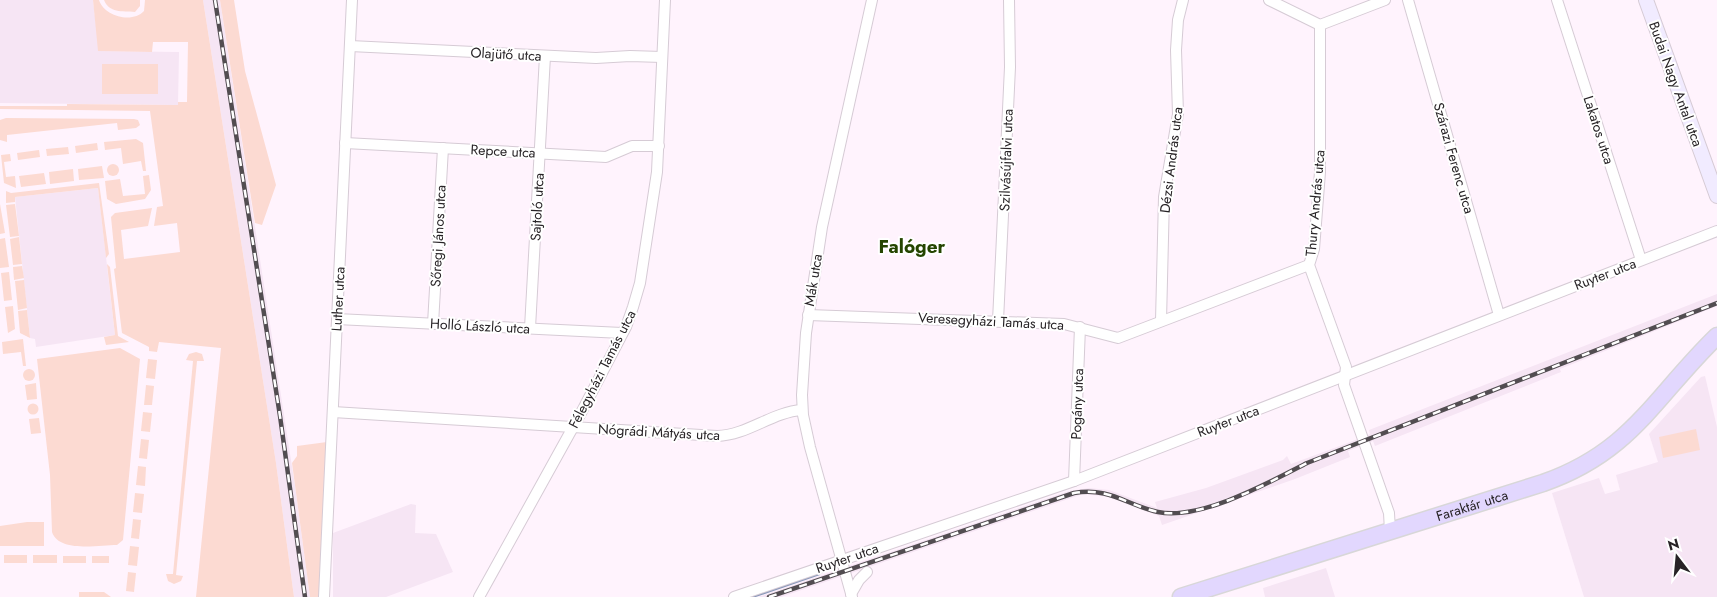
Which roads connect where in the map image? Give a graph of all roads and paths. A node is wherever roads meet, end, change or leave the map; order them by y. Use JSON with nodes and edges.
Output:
{"nodes":[{"id":1,"x":352,"y":0,"type":"edge"},
{"id":2,"x":664,"y":0,"type":"edge"},
{"id":3,"x":872,"y":0,"type":"edge"},
{"id":4,"x":1009,"y":0,"type":"edge"},
{"id":5,"x":1183,"y":0,"type":"edge"},
{"id":6,"x":1269,"y":0,"type":"edge"},
{"id":7,"x":1385,"y":0,"type":"edge"},
{"id":8,"x":1408,"y":0,"type":"edge"},
{"id":9,"x":1557,"y":0,"type":"edge"},
{"id":10,"x":1646,"y":0,"type":"edge"},
{"id":11,"x":1320,"y":25,"type":"junction"},
{"id":12,"x":350,"y":46,"type":"junction"},
{"id":13,"x":545,"y":56,"type":"junction"},
{"id":14,"x":662,"y":57,"type":"junction"},
{"id":15,"x":345,"y":143,"type":"junction"},
{"id":16,"x":659,"y":146,"type":"junction"},
{"id":17,"x":443,"y":148,"type":"junction"},
{"id":18,"x":540,"y":153,"type":"junction"},
{"id":19,"x":1717,"y":196,"type":"edge"},
{"id":20,"x":1717,"y":231,"type":"edge"},
{"id":21,"x":1640,"y":260,"type":"junction"},
{"id":22,"x":1309,"y":265,"type":"junction"},
{"id":23,"x":808,"y":315,"type":"junction"},
{"id":24,"x":1499,"y":315,"type":"junction"},
{"id":25,"x":337,"y":319,"type":"junction"},
{"id":26,"x":998,"y":321,"type":"junction"},
{"id":27,"x":1161,"y":321,"type":"junction"},
{"id":28,"x":433,"y":324,"type":"junction"},
{"id":29,"x":1080,"y":327,"type":"junction"},
{"id":30,"x":530,"y":328,"type":"junction"},
{"id":31,"x":622,"y":333,"type":"junction"},
{"id":32,"x":1717,"y":336,"type":"edge"},
{"id":33,"x":1717,"y":353,"type":"edge"},
{"id":34,"x":1692,"y":362,"type":"junction"},
{"id":35,"x":1346,"y":374,"type":"junction"},
{"id":36,"x":802,"y":410,"type":"junction"},
{"id":37,"x":332,"y":412,"type":"junction"},
{"id":38,"x":573,"y":427,"type":"junction"},
{"id":39,"x":1074,"y":481,"type":"junction"},
{"id":40,"x":1390,"y":531,"type":"junction"},
{"id":41,"x":841,"y":561,"type":"junction"},
{"id":42,"x":867,"y":572,"type":"dead end"},
{"id":43,"x":852,"y":596,"type":"edge"},
{"id":44,"x":324,"y":597,"type":"edge"},
{"id":45,"x":479,"y":597,"type":"edge"},
{"id":46,"x":734,"y":597,"type":"edge"},
{"id":47,"x":1181,"y":597,"type":"edge"}],
"edges":[{"from":1,"to":12,"type":"street","name":"Luther utca"},
{"from":2,"to":14,"type":"street","name":"Félegyházi Tamás utca"},
{"from":3,"to":23,"type":"street","name":"Mák utca"},
{"from":4,"to":26,"type":"street","name":"Szilvásújfalvi utca"},
{"from":5,"to":27,"type":"street","name":"Dézsi András utca"},
{"from":6,"to":11,"type":"street"},
{"from":7,"to":11,"type":"street"},
{"from":8,"to":24,"type":"street","name":"Szárazi Ferenc utca"},
{"from":9,"to":21,"type":"street","name":"Lakatos utca"},
{"from":10,"to":19,"type":"street","name":"Budai Nagy Antal utca"},
{"from":11,"to":22,"type":"street","name":"Thury András utca"},
{"from":12,"to":13,"type":"street","name":"Olajütő utca"},
{"from":12,"to":15,"type":"street","name":"Luther utca"},
{"from":13,"to":14,"type":"street","name":"Olajütő utca"},
{"from":13,"to":18,"type":"street","name":"Sajtoló utca"},
{"from":14,"to":16,"type":"street","name":"Félegyházi Tamás utca"},
{"from":15,"to":17,"type":"street","name":"Repce utca"},
{"from":15,"to":25,"type":"street","name":"Luther utca"},
{"from":16,"to":18,"type":"street","name":"Repce utca"},
{"from":16,"to":31,"type":"street","name":"Félegyházi Tamás utca"},
{"from":17,"to":18,"type":"street","name":"Repce utca"},
{"from":17,"to":28,"type":"street","name":"Sőregi János utca"},
{"from":18,"to":30,"type":"street","name":"Sajtoló utca"},
{"from":20,"to":21,"type":"street","name":"Ruyter utca"},
{"from":21,"to":24,"type":"street","name":"Ruyter utca"},
{"from":22,"to":27,"type":"street","name":"Veresegyházi Tamás utca"},
{"from":22,"to":35,"type":"street","name":"Thury András utca"},
{"from":23,"to":26,"type":"street","name":"Veresegyházi Tamás utca"},
{"from":23,"to":36,"type":"street","name":"Mák utca"},
{"from":24,"to":35,"type":"street","name":"Ruyter utca"},
{"from":25,"to":28,"type":"street","name":"Holló László utca"},
{"from":25,"to":37,"type":"street","name":"Luther utca"},
{"from":26,"to":29,"type":"street","name":"Veresegyházi Tamás utca"},
{"from":27,"to":29,"type":"street","name":"Veresegyházi Tamás utca"},
{"from":28,"to":30,"type":"street","name":"Holló László utca"},
{"from":29,"to":39,"type":"street","name":"Pogány utca"},
{"from":30,"to":31,"type":"street","name":"Holló László utca"},
{"from":31,"to":38,"type":"street","name":"Félegyházi Tamás utca"},
{"from":32,"to":34,"type":"main road","name":"Faraktár utca"},
{"from":33,"to":34,"type":"main road"},
{"from":34,"to":40,"type":"main road","name":"Faraktár utca"},
{"from":35,"to":39,"type":"street","name":"Ruyter utca"},
{"from":35,"to":40,"type":"street","name":"Thury András utca"},
{"from":36,"to":38,"type":"street","name":"Nógrádi Mátyás utca"},
{"from":36,"to":41,"type":"street","name":"Mák utca"},
{"from":37,"to":38,"type":"street","name":"Nógrádi Mátyás utca"},
{"from":37,"to":44,"type":"street","name":"Luther utca"},
{"from":38,"to":45,"type":"street","name":"Félegyházi Tamás utca"},
{"from":39,"to":41,"type":"street","name":"Ruyter utca"},
{"from":40,"to":47,"type":"main road","name":"Faraktár utca"},
{"from":41,"to":43,"type":"street","name":"Mák utca"},
{"from":41,"to":46,"type":"street","name":"Ruyter utca"},
{"from":42,"to":43,"type":"street"}]}
